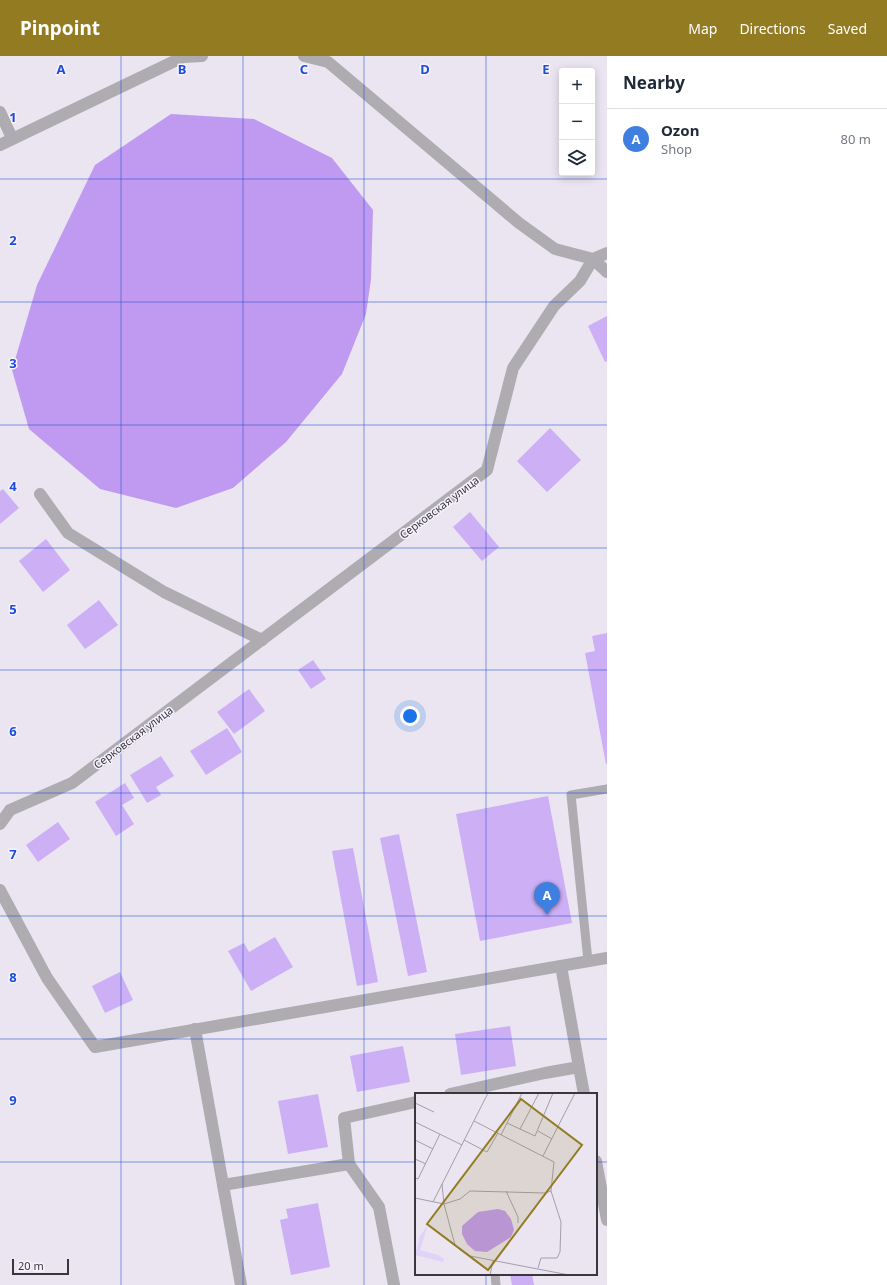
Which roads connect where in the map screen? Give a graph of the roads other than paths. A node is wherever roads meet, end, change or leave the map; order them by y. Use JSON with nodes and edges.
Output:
{"nodes":[{"id":1,"x":202,"y":56,"type":"edge"},
{"id":2,"x":304,"y":56,"type":"edge"},
{"id":3,"x":0,"y":112,"type":"edge"},
{"id":4,"x":12,"y":138,"type":"junction"},
{"id":5,"x":0,"y":145,"type":"edge"},
{"id":6,"x":607,"y":253,"type":"edge"},
{"id":7,"x":593,"y":259,"type":"junction"},
{"id":8,"x":607,"y":272,"type":"edge"},
{"id":9,"x":40,"y":494,"type":"dead end"},
{"id":10,"x":262,"y":640,"type":"junction"},
{"id":11,"x":607,"y":789,"type":"edge"},
{"id":12,"x":0,"y":824,"type":"edge"},
{"id":13,"x":0,"y":890,"type":"edge"},
{"id":14,"x":607,"y":958,"type":"edge"},
{"id":15,"x":588,"y":961,"type":"junction"},
{"id":16,"x":561,"y":966,"type":"junction"},
{"id":17,"x":195,"y":1029,"type":"junction"},
{"id":18,"x":579,"y":1067,"type":"junction"},
{"id":19,"x":469,"y":1092,"type":"edge"},
{"id":20,"x":584,"y":1093,"type":"edge"},
{"id":21,"x":415,"y":1102,"type":"edge"},
{"id":22,"x":350,"y":1164,"type":"junction"},
{"id":23,"x":597,"y":1166,"type":"edge"},
{"id":24,"x":223,"y":1185,"type":"junction"},
{"id":25,"x":607,"y":1220,"type":"edge"},
{"id":26,"x":495,"y":1275,"type":"edge"},
{"id":27,"x":241,"y":1285,"type":"edge"},
{"id":28,"x":394,"y":1285,"type":"edge"},
{"id":29,"x":496,"y":1285,"type":"edge"}],
"edges":[{"from":1,"to":4,"type":"street"},
{"from":2,"to":7,"type":"street"},
{"from":3,"to":4,"type":"street"},
{"from":4,"to":5,"type":"street"},
{"from":6,"to":7,"type":"street"},
{"from":7,"to":8,"type":"street"},
{"from":7,"to":10,"type":"street","name":"Серковская улица"},
{"from":9,"to":10,"type":"street"},
{"from":10,"to":12,"type":"street","name":"Серковская улица"},
{"from":11,"to":15,"type":"lane"},
{"from":13,"to":17,"type":"street"},
{"from":14,"to":15,"type":"street"},
{"from":15,"to":16,"type":"street"},
{"from":16,"to":17,"type":"street"},
{"from":16,"to":18,"type":"street"},
{"from":17,"to":24,"type":"street"},
{"from":18,"to":19,"type":"street"},
{"from":18,"to":20,"type":"street"},
{"from":21,"to":22,"type":"street"},
{"from":22,"to":24,"type":"street"},
{"from":22,"to":28,"type":"street"},
{"from":23,"to":25,"type":"street"},
{"from":24,"to":27,"type":"street"},
{"from":26,"to":29,"type":"lane"}]}
